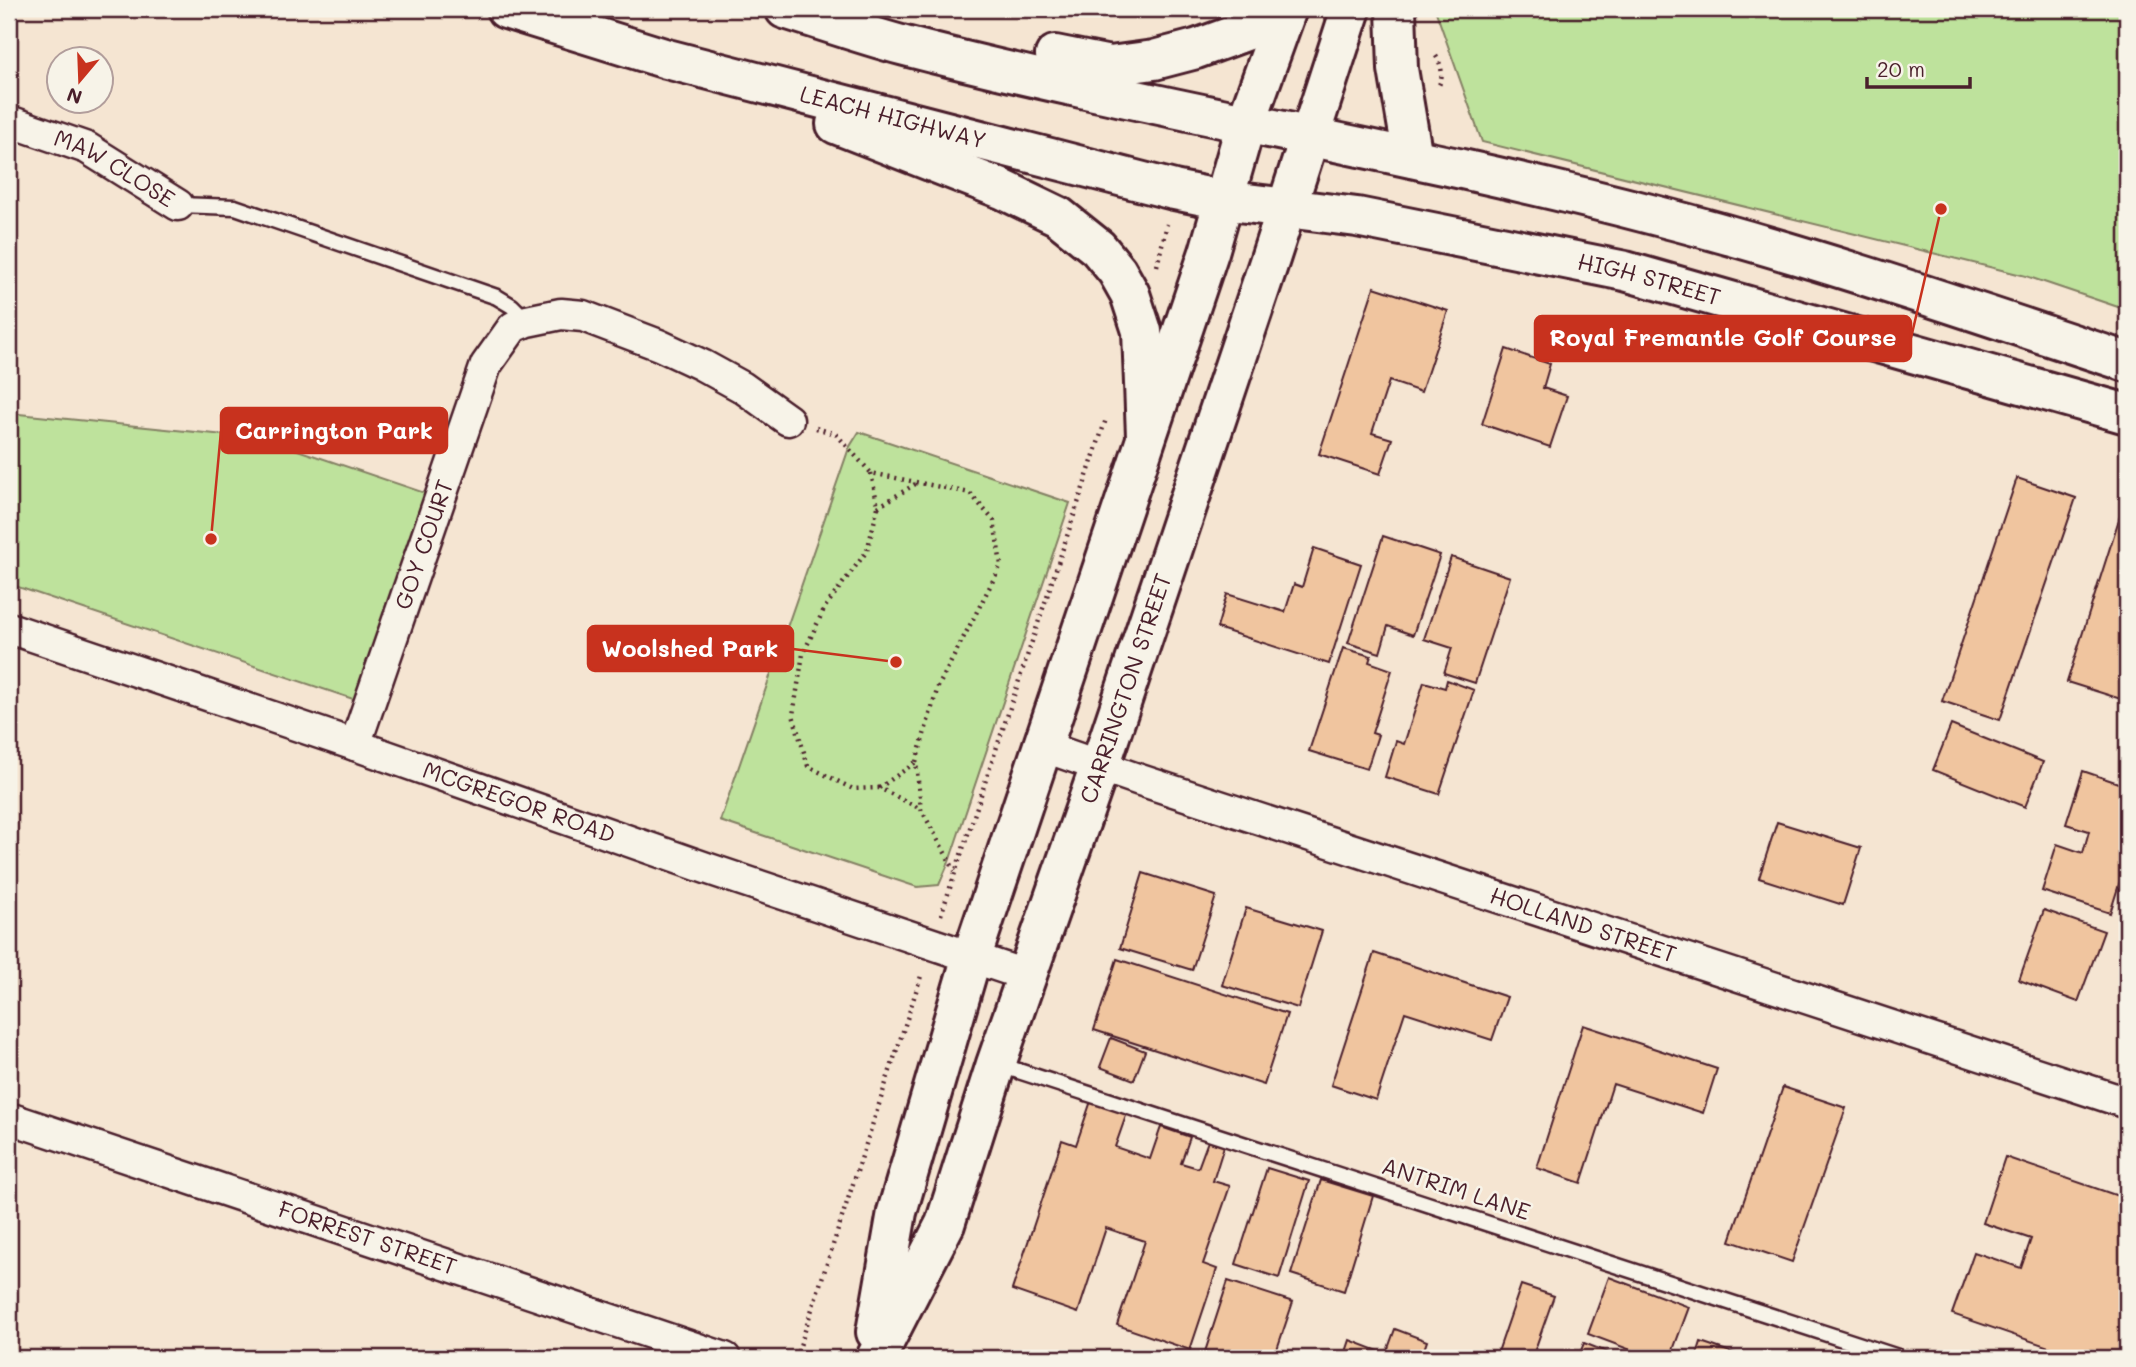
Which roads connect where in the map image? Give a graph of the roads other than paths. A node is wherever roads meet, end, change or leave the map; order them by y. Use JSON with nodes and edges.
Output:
{"nodes":[{"id":1,"x":506,"y":9,"type":"edge"},
{"id":2,"x":785,"y":9,"type":"edge"},
{"id":3,"x":798,"y":9,"type":"edge"},
{"id":4,"x":1278,"y":9,"type":"edge"},
{"id":5,"x":1287,"y":9,"type":"edge"},
{"id":6,"x":1352,"y":9,"type":"edge"},
{"id":7,"x":1395,"y":9,"type":"edge"},
{"id":8,"x":667,"y":59,"type":"junction"},
{"id":9,"x":9,"y":121,"type":"edge"},
{"id":10,"x":1246,"y":123,"type":"junction"},
{"id":11,"x":1310,"y":136,"type":"junction"},
{"id":12,"x":1413,"y":158,"type":"junction"},
{"id":13,"x":1223,"y":200,"type":"junction"},
{"id":14,"x":178,"y":205,"type":"joint"},
{"id":15,"x":1287,"y":208,"type":"junction"},
{"id":16,"x":527,"y":321,"type":"junction"},
{"id":17,"x":2127,"y":362,"type":"edge"},
{"id":18,"x":2127,"y":414,"type":"edge"},
{"id":19,"x":788,"y":420,"type":"road end"},
{"id":20,"x":1146,"y":436,"type":"junction"},
{"id":21,"x":9,"y":628,"type":"edge"},
{"id":22,"x":355,"y":745,"type":"junction"},
{"id":23,"x":1042,"y":746,"type":"junction"},
{"id":24,"x":1100,"y":766,"type":"junction"},
{"id":25,"x":972,"y":956,"type":"junction"},
{"id":26,"x":1028,"y":976,"type":"junction"},
{"id":27,"x":996,"y":1064,"type":"junction"},
{"id":28,"x":2127,"y":1103,"type":"edge"},
{"id":29,"x":9,"y":1118,"type":"edge"},
{"id":30,"x":726,"y":1358,"type":"edge"},
{"id":31,"x":874,"y":1358,"type":"edge"},
{"id":32,"x":1901,"y":1358,"type":"edge"}],
"edges":[{"from":1,"to":8,"type":"main road","name":"LEACH HIGHWAY"},
{"from":2,"to":10,"type":"main road"},
{"from":3,"to":4,"type":"main road"},
{"from":5,"to":10,"type":"main road","name":"CARRINGTON STREET"},
{"from":6,"to":11,"type":"main road","name":"CARRINGTON STREET"},
{"from":7,"to":12,"type":"main road"},
{"from":8,"to":13,"type":"main road","name":"LEACH HIGHWAY"},
{"from":8,"to":20,"type":"main road"},
{"from":9,"to":14,"type":"street","name":"MAW CLOSE"},
{"from":10,"to":11,"type":"main road"},
{"from":10,"to":13,"type":"main road","name":"CARRINGTON STREET"},
{"from":11,"to":12,"type":"main road"},
{"from":11,"to":15,"type":"main road","name":"CARRINGTON STREET"},
{"from":12,"to":17,"type":"main road"},
{"from":13,"to":15,"type":"main road","name":"LEACH HIGHWAY"},
{"from":13,"to":20,"type":"main road","name":"CARRINGTON STREET"},
{"from":14,"to":16,"type":"lane","name":"MAW CLOSE"},
{"from":15,"to":18,"type":"main road","name":"HIGH STREET"},
{"from":15,"to":24,"type":"main road","name":"CARRINGTON STREET"},
{"from":16,"to":19,"type":"street","name":"GOY COURT"},
{"from":16,"to":22,"type":"street","name":"GOY COURT"},
{"from":20,"to":23,"type":"main road","name":"CARRINGTON STREET"},
{"from":21,"to":22,"type":"street","name":"MCGREGOR ROAD"},
{"from":22,"to":25,"type":"street","name":"MCGREGOR ROAD"},
{"from":23,"to":24,"type":"street","name":"HOLLAND STREET"},
{"from":23,"to":25,"type":"main road","name":"CARRINGTON STREET"},
{"from":24,"to":26,"type":"main road","name":"CARRINGTON STREET"},
{"from":24,"to":28,"type":"street","name":"HOLLAND STREET"},
{"from":25,"to":26,"type":"street","name":"MCGREGOR ROAD"},
{"from":25,"to":31,"type":"main road","name":"CARRINGTON STREET"},
{"from":26,"to":27,"type":"main road","name":"CARRINGTON STREET"},
{"from":27,"to":31,"type":"main road","name":"CARRINGTON STREET"},
{"from":27,"to":32,"type":"lane","name":"ANTRIM LANE"},
{"from":29,"to":30,"type":"street","name":"FORREST STREET"}]}
